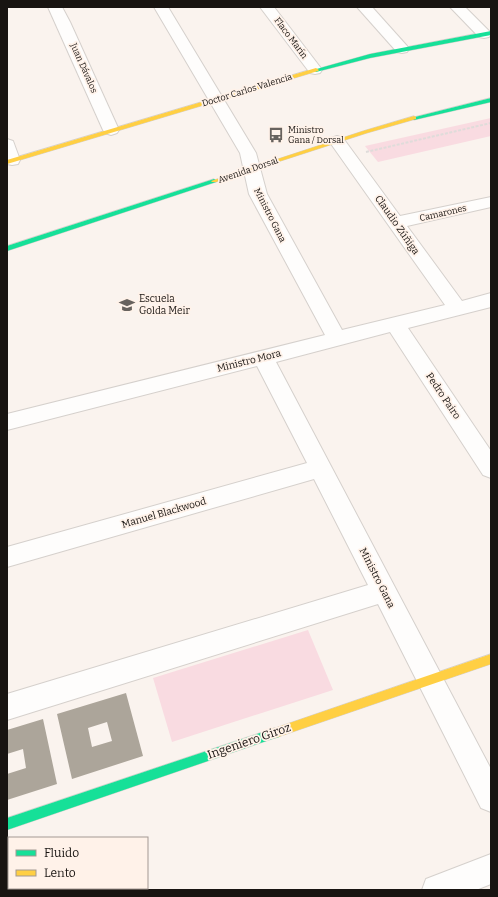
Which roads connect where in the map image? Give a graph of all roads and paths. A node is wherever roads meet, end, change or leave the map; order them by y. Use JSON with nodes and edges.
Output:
{"nodes":[{"id":1,"x":54,"y":7,"type":"edge"},
{"id":2,"x":161,"y":7,"type":"edge"},
{"id":3,"x":267,"y":7,"type":"edge"},
{"id":4,"x":364,"y":7,"type":"edge"},
{"id":5,"x":457,"y":7,"type":"edge"},
{"id":6,"x":488,"y":34,"type":"edge"},
{"id":7,"x":402,"y":49,"type":"junction"},
{"id":8,"x":314,"y":70,"type":"junction"},
{"id":9,"x":216,"y":99,"type":"junction"},
{"id":10,"x":491,"y":100,"type":"edge"},
{"id":11,"x":491,"y":123,"type":"edge"},
{"id":12,"x":112,"y":130,"type":"junction"},
{"id":13,"x":337,"y":140,"type":"junction"},
{"id":14,"x":7,"y":144,"type":"edge"},
{"id":15,"x":348,"y":156,"type":"junction"},
{"id":16,"x":10,"y":161,"type":"edge"},
{"id":17,"x":253,"y":168,"type":"junction"},
{"id":18,"x":491,"y":202,"type":"edge"},
{"id":19,"x":396,"y":223,"type":"junction"},
{"id":20,"x":7,"y":249,"type":"edge"},
{"id":21,"x":491,"y":300,"type":"edge"},
{"id":22,"x":457,"y":308,"type":"junction"},
{"id":23,"x":395,"y":324,"type":"junction"},
{"id":24,"x":337,"y":339,"type":"junction"},
{"id":25,"x":263,"y":357,"type":"junction"},
{"id":26,"x":7,"y":422,"type":"edge"},
{"id":27,"x":321,"y":468,"type":"junction"},
{"id":28,"x":491,"y":469,"type":"edge"},
{"id":29,"x":7,"y":557,"type":"edge"},
{"id":30,"x":384,"y":591,"type":"junction"},
{"id":31,"x":491,"y":658,"type":"edge"},
{"id":32,"x":430,"y":680,"type":"junction"},
{"id":33,"x":7,"y":707,"type":"edge"},
{"id":34,"x":491,"y":798,"type":"edge"},
{"id":35,"x":7,"y":824,"type":"edge"},
{"id":36,"x":491,"y":869,"type":"edge"},
{"id":37,"x":437,"y":890,"type":"edge"}],
"edges":[{"from":1,"to":12,"type":"street","name":"Juan Dávalos"},
{"from":2,"to":9,"type":"street","name":"Ministro Gana"},
{"from":3,"to":8,"type":"street","name":"Flaco Marín"},
{"from":4,"to":7,"type":"street"},
{"from":5,"to":6,"type":"street"},
{"from":6,"to":7,"type":"street","name":"Doctor Carlos Valencia"},
{"from":7,"to":8,"type":"street","name":"Doctor Carlos Valencia"},
{"from":8,"to":9,"type":"street","name":"Doctor Carlos Valencia"},
{"from":9,"to":12,"type":"street","name":"Doctor Carlos Valencia"},
{"from":9,"to":17,"type":"street","name":"Ministro Gana"},
{"from":10,"to":13,"type":"street","name":"Avenida Dorsal"},
{"from":11,"to":15,"type":"path"},
{"from":12,"to":16,"type":"street","name":"Doctor Carlos Valencia"},
{"from":13,"to":15,"type":"street","name":"Claudio Zúñiga"},
{"from":13,"to":17,"type":"street","name":"Avenida Dorsal"},
{"from":14,"to":16,"type":"street"},
{"from":15,"to":19,"type":"street","name":"Claudio Zúñiga"},
{"from":17,"to":20,"type":"street","name":"Avenida Dorsal"},
{"from":17,"to":24,"type":"street","name":"Ministro Gana"},
{"from":18,"to":19,"type":"street","name":"Camarones"},
{"from":19,"to":22,"type":"street","name":"Claudio Zúñiga"},
{"from":21,"to":22,"type":"street","name":"Ministro Mora"},
{"from":22,"to":23,"type":"street","name":"Ministro Mora"},
{"from":23,"to":24,"type":"street","name":"Ministro Mora"},
{"from":23,"to":28,"type":"street","name":"Pedro Pairo"},
{"from":24,"to":25,"type":"street","name":"Ministro Mora"},
{"from":25,"to":26,"type":"street","name":"Ministro Mora"},
{"from":25,"to":27,"type":"street","name":"Ministro Gana"},
{"from":27,"to":29,"type":"street","name":"Manuel Blackwood"},
{"from":27,"to":30,"type":"street","name":"Ministro Gana"},
{"from":30,"to":32,"type":"street","name":"Ministro Gana"},
{"from":30,"to":33,"type":"street"},
{"from":31,"to":32,"type":"street","name":"Ingeniero Giroz"},
{"from":32,"to":34,"type":"street","name":"Ministro Gana"},
{"from":32,"to":35,"type":"street","name":"Ingeniero Giroz"},
{"from":36,"to":37,"type":"street"}]}
